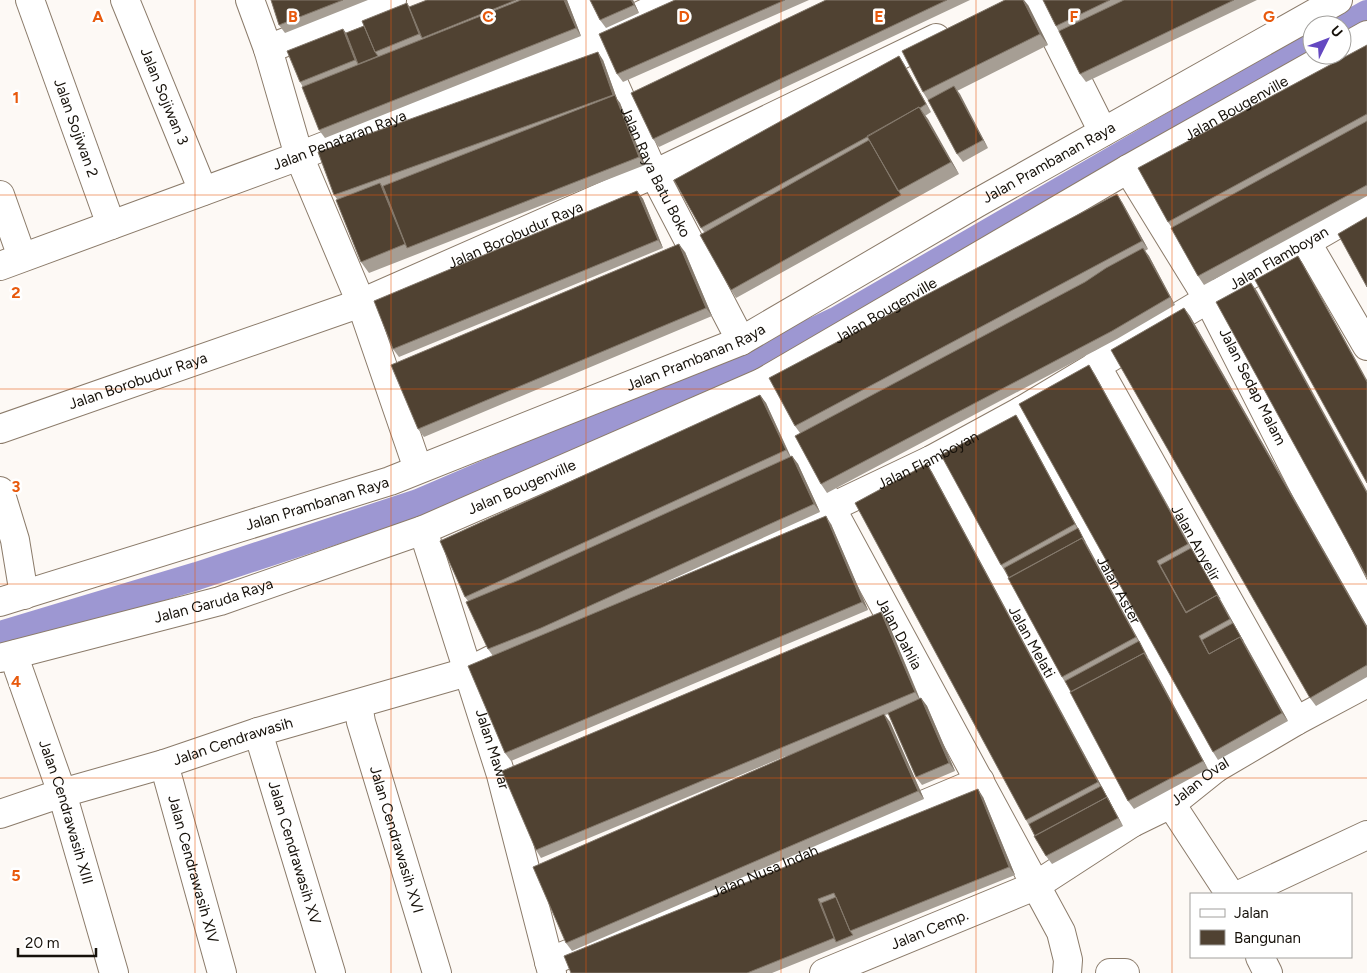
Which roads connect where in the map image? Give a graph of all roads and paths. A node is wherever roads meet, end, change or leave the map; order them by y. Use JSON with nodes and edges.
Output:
{"nodes":[{"id":1,"x":30,"y":0,"type":"edge"},
{"id":2,"x":125,"y":0,"type":"edge"},
{"id":3,"x":250,"y":0,"type":"edge"},
{"id":4,"x":392,"y":0,"type":"edge"},
{"id":5,"x":577,"y":0,"type":"edge"},
{"id":6,"x":673,"y":0,"type":"edge"},
{"id":7,"x":1037,"y":0,"type":"edge"},
{"id":8,"x":1338,"y":0,"type":"edge"},
{"id":9,"x":962,"y":26,"type":"edge"},
{"id":10,"x":1367,"y":35,"type":"edge"},
{"id":11,"x":597,"y":40,"type":"junction"},
{"id":12,"x":1352,"y":43,"type":"edge"},
{"id":13,"x":268,"y":49,"type":"junction"},
{"id":14,"x":1313,"y":65,"type":"edge"},
{"id":15,"x":1103,"y":132,"type":"junction"},
{"id":16,"x":299,"y":156,"type":"junction"},
{"id":17,"x":1128,"y":169,"type":"junction"},
{"id":18,"x":654,"y":174,"type":"junction"},
{"id":19,"x":203,"y":191,"type":"junction"},
{"id":20,"x":0,"y":195,"type":"edge"},
{"id":21,"x":1367,"y":208,"type":"edge"},
{"id":22,"x":110,"y":225,"type":"junction"},
{"id":23,"x":1307,"y":243,"type":"junction"},
{"id":24,"x":11,"y":262,"type":"edge"},
{"id":25,"x":1208,"y":299,"type":"junction"},
{"id":26,"x":362,"y":303,"type":"junction"},
{"id":27,"x":740,"y":341,"type":"junction"},
{"id":28,"x":1367,"y":346,"type":"edge"},
{"id":29,"x":1096,"y":365,"type":"junction"},
{"id":30,"x":764,"y":382,"type":"junction"},
{"id":31,"x":1020,"y":411,"type":"junction"},
{"id":32,"x":0,"y":430,"type":"edge"},
{"id":33,"x":931,"y":460,"type":"junction"},
{"id":34,"x":418,"y":469,"type":"junction"},
{"id":35,"x":0,"y":492,"type":"edge"},
{"id":36,"x":830,"y":508,"type":"junction"},
{"id":37,"x":423,"y":530,"type":"junction"},
{"id":38,"x":656,"y":590,"type":"edge"},
{"id":39,"x":12,"y":599,"type":"edge"},
{"id":40,"x":1367,"y":611,"type":"edge"},
{"id":41,"x":524,"y":646,"type":"edge"},
{"id":42,"x":8,"y":656,"type":"edge"},
{"id":43,"x":467,"y":672,"type":"junction"},
{"id":44,"x":1367,"y":683,"type":"edge"},
{"id":45,"x":934,"y":699,"type":"junction"},
{"id":46,"x":358,"y":705,"type":"junction"},
{"id":47,"x":907,"y":708,"type":"edge"},
{"id":48,"x":1296,"y":721,"type":"junction"},
{"id":49,"x":258,"y":732,"type":"junction"},
{"id":50,"x":524,"y":762,"type":"edge"},
{"id":51,"x":164,"y":764,"type":"junction"},
{"id":52,"x":1216,"y":768,"type":"junction"},
{"id":53,"x":501,"y":775,"type":"junction"},
{"id":54,"x":980,"y":781,"type":"junction"},
{"id":55,"x":62,"y":793,"type":"junction"},
{"id":56,"x":1171,"y":804,"type":"junction"},
{"id":57,"x":0,"y":814,"type":"edge"},
{"id":58,"x":1132,"y":823,"type":"junction"},
{"id":59,"x":1367,"y":835,"type":"edge"},
{"id":60,"x":1035,"y":886,"type":"junction"},
{"id":61,"x":1229,"y":893,"type":"edge"},
{"id":62,"x":1243,"y":893,"type":"edge"},
{"id":63,"x":1260,"y":958,"type":"edge"},
{"id":64,"x":550,"y":968,"type":"edge"},
{"id":65,"x":114,"y":973,"type":"edge"},
{"id":66,"x":222,"y":973,"type":"edge"},
{"id":67,"x":331,"y":973,"type":"edge"},
{"id":68,"x":437,"y":973,"type":"edge"},
{"id":69,"x":824,"y":973,"type":"edge"},
{"id":70,"x":1067,"y":973,"type":"edge"},
{"id":71,"x":1110,"y":973,"type":"edge"},
{"id":72,"x":1125,"y":973,"type":"edge"},
{"id":73,"x":1268,"y":973,"type":"edge"}],
"edges":[{"from":1,"to":22,"type":"street","name":"Jalan Sojiwan 2"},
{"from":2,"to":19,"type":"street","name":"Jalan Sojiwan 3"},
{"from":3,"to":13,"type":"street"},
{"from":4,"to":13,"type":"street"},
{"from":5,"to":11,"type":"street","name":"Jalan Raya Batu Boko"},
{"from":6,"to":11,"type":"street","name":"Jalan Penataran Raya"},
{"from":7,"to":15,"type":"street"},
{"from":8,"to":15,"type":"street","name":"Jalan Prambanan Raya"},
{"from":9,"to":18,"type":"street","name":"Jalan Borobudur Raya"},
{"from":10,"to":12,"type":"street"},
{"from":11,"to":16,"type":"street","name":"Jalan Penataran Raya"},
{"from":11,"to":18,"type":"street","name":"Jalan Raya Batu Boko"},
{"from":13,"to":16,"type":"street"},
{"from":14,"to":17,"type":"street","name":"Jalan Bougenville"},
{"from":15,"to":27,"type":"street","name":"Jalan Prambanan Raya"},
{"from":16,"to":19,"type":"street","name":"Jalan Penataran Raya"},
{"from":16,"to":26,"type":"street"},
{"from":17,"to":25,"type":"street","name":"Jalan Sedap Malam"},
{"from":17,"to":30,"type":"street","name":"Jalan Bougenville"},
{"from":18,"to":26,"type":"street","name":"Jalan Borobudur Raya"},
{"from":18,"to":27,"type":"street","name":"Jalan Raya Batu Boko"},
{"from":19,"to":22,"type":"street","name":"Jalan Penataran Raya"},
{"from":20,"to":24,"type":"street"},
{"from":21,"to":23,"type":"street","name":"Jalan Flamboyan"},
{"from":22,"to":24,"type":"street","name":"Jalan Penataran Raya"},
{"from":23,"to":25,"type":"street","name":"Jalan Flamboyan"},
{"from":23,"to":28,"type":"street"},
{"from":25,"to":29,"type":"street","name":"Jalan Flamboyan"},
{"from":25,"to":40,"type":"street","name":"Jalan Sedap Malam"},
{"from":26,"to":32,"type":"street","name":"Jalan Borobudur Raya"},
{"from":26,"to":34,"type":"street"},
{"from":27,"to":34,"type":"street","name":"Jalan Prambanan Raya"},
{"from":29,"to":31,"type":"street","name":"Jalan Flamboyan"},
{"from":29,"to":48,"type":"street","name":"Jalan Anyelir"},
{"from":30,"to":36,"type":"street","name":"Jalan Dahlia"},
{"from":30,"to":37,"type":"street","name":"Jalan Bougenville"},
{"from":31,"to":33,"type":"street","name":"Jalan Flamboyan"},
{"from":31,"to":52,"type":"street","name":"Jalan Aster"},
{"from":33,"to":36,"type":"street","name":"Jalan Flamboyan"},
{"from":33,"to":58,"type":"street","name":"Jalan Melati"},
{"from":34,"to":39,"type":"street","name":"Jalan Prambanan Raya"},
{"from":35,"to":39,"type":"street"},
{"from":36,"to":38,"type":"street","name":"Jalan Flamboyan"},
{"from":36,"to":45,"type":"street","name":"Jalan Dahlia"},
{"from":37,"to":42,"type":"street","name":"Jalan Garuda Raya"},
{"from":37,"to":43,"type":"street","name":"Jalan Mawar"},
{"from":41,"to":43,"type":"street"},
{"from":42,"to":55,"type":"street","name":"Jalan Cendrawasih XIII"},
{"from":43,"to":46,"type":"street","name":"Jalan Cendrawasih"},
{"from":43,"to":53,"type":"street","name":"Jalan Mawar"},
{"from":44,"to":48,"type":"street","name":"Jalan Oval"},
{"from":45,"to":47,"type":"street"},
{"from":45,"to":54,"type":"street","name":"Jalan Dahlia"},
{"from":46,"to":49,"type":"street","name":"Jalan Cendrawasih"},
{"from":46,"to":68,"type":"street","name":"Jalan Cendrawasih XVI"},
{"from":48,"to":52,"type":"street","name":"Jalan Oval"},
{"from":49,"to":51,"type":"street","name":"Jalan Cendrawasih"},
{"from":49,"to":67,"type":"street","name":"Jalan Cendrawasih XV"},
{"from":50,"to":53,"type":"street"},
{"from":51,"to":55,"type":"street","name":"Jalan Cendrawasih"},
{"from":51,"to":66,"type":"street","name":"Jalan Cendrawasih XIV"},
{"from":52,"to":56,"type":"street","name":"Jalan Oval"},
{"from":53,"to":64,"type":"street","name":"Jalan Mawar"},
{"from":54,"to":60,"type":"street","name":"Jalan Dahlia"},
{"from":54,"to":64,"type":"street","name":"Jalan Nusa Indah"},
{"from":55,"to":57,"type":"street","name":"Jalan Cendrawasih"},
{"from":55,"to":65,"type":"street","name":"Jalan Cendrawasih XIII"},
{"from":56,"to":58,"type":"street","name":"Jalan Oval"},
{"from":56,"to":61,"type":"street"},
{"from":58,"to":60,"type":"street","name":"Jalan Oval"},
{"from":59,"to":62,"type":"street"},
{"from":60,"to":69,"type":"street","name":"Jalan Cemp."},
{"from":60,"to":70,"type":"street","name":"Jalan Dahlia"},
{"from":63,"to":73,"type":"street"},
{"from":71,"to":72,"type":"street"}]}
